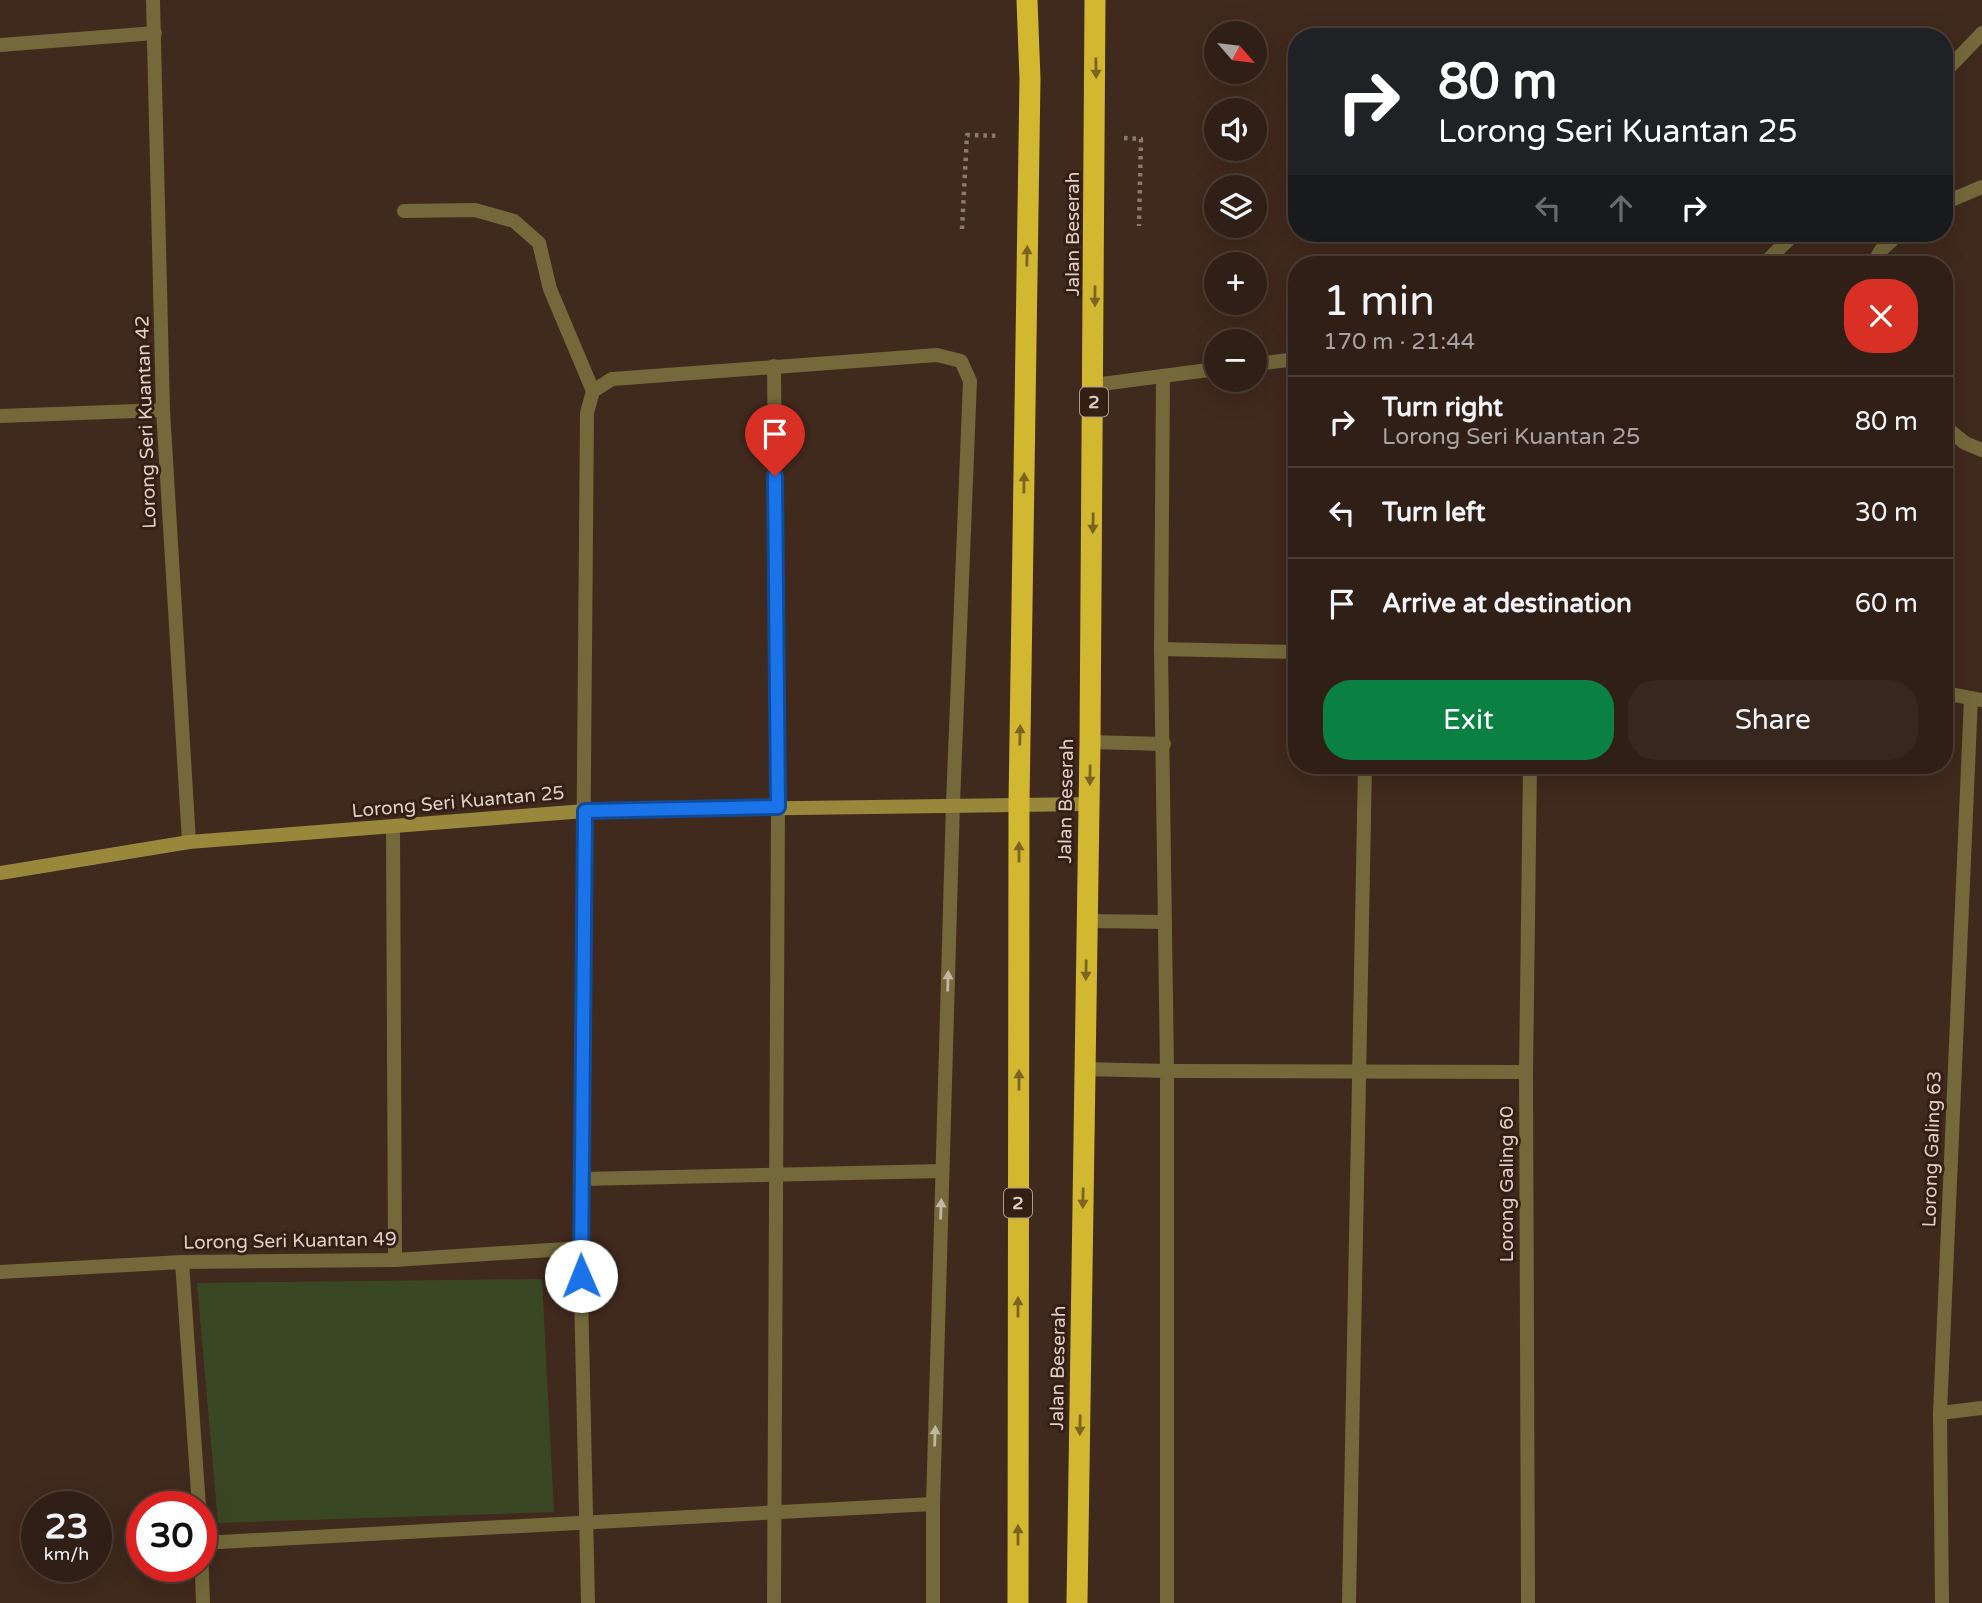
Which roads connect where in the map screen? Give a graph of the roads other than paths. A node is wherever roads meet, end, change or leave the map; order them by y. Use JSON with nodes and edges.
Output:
{"nodes":[{"id":1,"x":153,"y":0,"type":"edge"},
{"id":2,"x":1027,"y":0,"type":"edge"},
{"id":3,"x":1095,"y":0,"type":"edge"},
{"id":4,"x":155,"y":33,"type":"junction"},
{"id":5,"x":1982,"y":33,"type":"edge"},
{"id":6,"x":0,"y":45,"type":"edge"},
{"id":7,"x":1953,"y":64,"type":"edge"},
{"id":8,"x":1982,"y":187,"type":"edge"},
{"id":9,"x":1953,"y":199,"type":"edge"},
{"id":10,"x":404,"y":211,"type":"dead end"},
{"id":11,"x":1787,"y":242,"type":"edge"},
{"id":12,"x":1890,"y":242,"type":"edge"},
{"id":13,"x":1775,"y":256,"type":"edge"},
{"id":14,"x":1878,"y":256,"type":"edge"},
{"id":15,"x":1288,"y":360,"type":"edge"},
{"id":16,"x":1267,"y":363,"type":"edge"},
{"id":17,"x":775,"y":366,"type":"junction"},
{"id":18,"x":1204,"y":371,"type":"edge"},
{"id":19,"x":1163,"y":376,"type":"junction"},
{"id":20,"x":1094,"y":384,"type":"junction"},
{"id":21,"x":593,"y":391,"type":"junction"},
{"id":22,"x":163,"y":410,"type":"junction"},
{"id":23,"x":0,"y":416,"type":"edge"},
{"id":24,"x":1953,"y":433,"type":"edge"},
{"id":25,"x":1982,"y":450,"type":"edge"},
{"id":26,"x":1161,"y":649,"type":"junction"},
{"id":27,"x":1288,"y":652,"type":"edge"},
{"id":28,"x":1953,"y":695,"type":"edge"},
{"id":29,"x":1977,"y":699,"type":"edge"},
{"id":30,"x":1090,"y":742,"type":"junction"},
{"id":31,"x":1164,"y":744,"type":"junction"},
{"id":32,"x":1365,"y":774,"type":"edge"},
{"id":33,"x":1530,"y":774,"type":"edge"},
{"id":34,"x":953,"y":803,"type":"junction"},
{"id":35,"x":1019,"y":803,"type":"junction"},
{"id":36,"x":1089,"y":804,"type":"junction"},
{"id":37,"x":778,"y":807,"type":"junction"},
{"id":38,"x":585,"y":811,"type":"junction"},
{"id":39,"x":393,"y":827,"type":"junction"},
{"id":40,"x":189,"y":842,"type":"junction"},
{"id":41,"x":0,"y":873,"type":"edge"},
{"id":42,"x":1087,"y":921,"type":"junction"},
{"id":43,"x":1166,"y":922,"type":"junction"},
{"id":44,"x":1084,"y":1069,"type":"junction"},
{"id":45,"x":1167,"y":1071,"type":"junction"},
{"id":46,"x":1359,"y":1071,"type":"junction"},
{"id":47,"x":1526,"y":1072,"type":"junction"},
{"id":48,"x":942,"y":1171,"type":"junction"},
{"id":49,"x":776,"y":1176,"type":"junction"},
{"id":50,"x":581,"y":1180,"type":"junction"},
{"id":51,"x":580,"y":1248,"type":"junction"},
{"id":52,"x":395,"y":1260,"type":"junction"},
{"id":53,"x":183,"y":1262,"type":"junction"},
{"id":54,"x":0,"y":1272,"type":"edge"},
{"id":55,"x":1982,"y":1408,"type":"edge"},
{"id":56,"x":1940,"y":1413,"type":"junction"},
{"id":57,"x":198,"y":1491,"type":"edge"},
{"id":58,"x":933,"y":1504,"type":"junction"},
{"id":59,"x":774,"y":1513,"type":"junction"},
{"id":60,"x":586,"y":1523,"type":"junction"},
{"id":61,"x":217,"y":1544,"type":"edge"},
{"id":62,"x":202,"y":1582,"type":"edge"},
{"id":63,"x":203,"y":1603,"type":"edge"},
{"id":64,"x":588,"y":1603,"type":"edge"},
{"id":65,"x":774,"y":1603,"type":"edge"},
{"id":66,"x":933,"y":1603,"type":"edge"},
{"id":67,"x":1018,"y":1603,"type":"edge"},
{"id":68,"x":1077,"y":1603,"type":"edge"},
{"id":69,"x":1167,"y":1603,"type":"edge"},
{"id":70,"x":1349,"y":1603,"type":"edge"},
{"id":71,"x":1528,"y":1603,"type":"edge"},
{"id":72,"x":1942,"y":1603,"type":"edge"}],
"edges":[{"from":1,"to":4,"type":"street","name":"Lorong Seri Kuantan 42"},
{"from":35,"to":2,"type":"highway","name":"Jalan Beserah","number":"2","one_way":true},
{"from":3,"to":20,"type":"highway","name":"Jalan Beserah","number":"2","one_way":true},
{"from":4,"to":6,"type":"street"},
{"from":4,"to":22,"type":"street","name":"Lorong Seri Kuantan 42"},
{"from":5,"to":7,"type":"street"},
{"from":8,"to":9,"type":"street"},
{"from":10,"to":21,"type":"street"},
{"from":11,"to":13,"type":"street"},
{"from":12,"to":14,"type":"street"},
{"from":15,"to":16,"type":"street"},
{"from":17,"to":21,"type":"street"},
{"from":17,"to":34,"type":"street"},
{"from":17,"to":37,"type":"street"},
{"from":18,"to":19,"type":"street"},
{"from":19,"to":20,"type":"street"},
{"from":19,"to":26,"type":"street"},
{"from":20,"to":30,"type":"highway","name":"Jalan Beserah","number":"2","one_way":true},
{"from":21,"to":38,"type":"street"},
{"from":22,"to":23,"type":"street"},
{"from":22,"to":40,"type":"street","name":"Lorong Seri Kuantan 42"},
{"from":24,"to":25,"type":"street"},
{"from":26,"to":27,"type":"street"},
{"from":26,"to":31,"type":"street"},
{"from":28,"to":29,"type":"street"},
{"from":29,"to":56,"type":"street","name":"Lorong Galing 63"},
{"from":30,"to":31,"type":"street"},
{"from":30,"to":36,"type":"highway","name":"Jalan Beserah","number":"2","one_way":true},
{"from":31,"to":43,"type":"street"},
{"from":32,"to":46,"type":"street"},
{"from":33,"to":47,"type":"street","name":"Lorong Galing 60"},
{"from":34,"to":35,"type":"street","name":"Lorong Seri Kuantan 25"},
{"from":34,"to":37,"type":"street","name":"Lorong Seri Kuantan 25"},
{"from":48,"to":34,"type":"street","one_way":true},
{"from":35,"to":36,"type":"street","name":"Lorong Seri Kuantan 25"},
{"from":67,"to":35,"type":"highway","name":"Jalan Beserah","number":"2","one_way":true},
{"from":36,"to":42,"type":"highway","name":"Jalan Beserah","number":"2"},
{"from":37,"to":38,"type":"street","name":"Lorong Seri Kuantan 25"},
{"from":37,"to":49,"type":"street"},
{"from":38,"to":39,"type":"street","name":"Lorong Seri Kuantan 25"},
{"from":38,"to":50,"type":"street"},
{"from":39,"to":40,"type":"street","name":"Lorong Seri Kuantan 25"},
{"from":39,"to":52,"type":"street"},
{"from":40,"to":41,"type":"street","name":"Lorong Seri Kuantan 25"},
{"from":42,"to":43,"type":"street"},
{"from":42,"to":44,"type":"highway","name":"Jalan Beserah","number":"2","one_way":true},
{"from":43,"to":45,"type":"street"},
{"from":44,"to":45,"type":"street"},
{"from":44,"to":68,"type":"highway","name":"Jalan Beserah","number":"2","one_way":true},
{"from":45,"to":46,"type":"street"},
{"from":45,"to":69,"type":"street"},
{"from":46,"to":47,"type":"street"},
{"from":46,"to":70,"type":"street"},
{"from":47,"to":71,"type":"street","name":"Lorong Galing 60"},
{"from":48,"to":49,"type":"street"},
{"from":58,"to":48,"type":"street","one_way":true},
{"from":49,"to":50,"type":"street"},
{"from":49,"to":59,"type":"street"},
{"from":50,"to":51,"type":"street"},
{"from":51,"to":52,"type":"street","name":"Lorong Seri Kuantan 49"},
{"from":51,"to":60,"type":"street"},
{"from":52,"to":53,"type":"street","name":"Lorong Seri Kuantan 49"},
{"from":53,"to":54,"type":"street","name":"Lorong Seri Kuantan 49"},
{"from":53,"to":57,"type":"street"},
{"from":55,"to":56,"type":"street"},
{"from":56,"to":72,"type":"street","name":"Lorong Galing 63"},
{"from":58,"to":59,"type":"street"},
{"from":58,"to":66,"type":"street"},
{"from":59,"to":60,"type":"street"},
{"from":59,"to":65,"type":"street"},
{"from":60,"to":61,"type":"street"},
{"from":60,"to":64,"type":"street"},
{"from":62,"to":63,"type":"street"}]}
